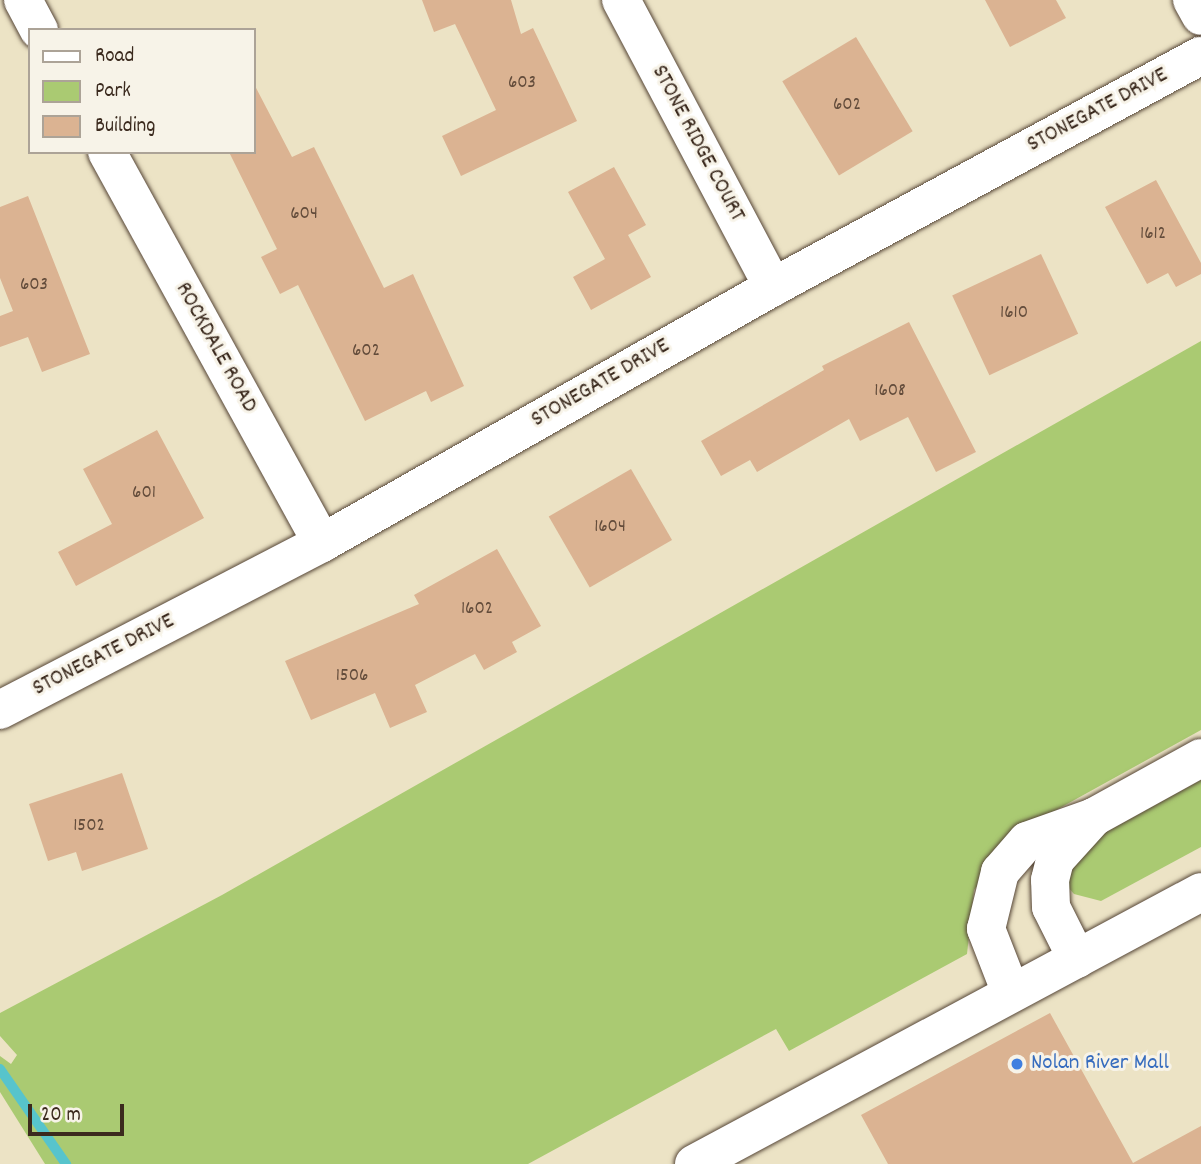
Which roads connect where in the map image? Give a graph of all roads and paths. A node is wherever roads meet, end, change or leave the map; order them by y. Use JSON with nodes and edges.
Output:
{"nodes":[{"id":1,"x":23,"y":0,"type":"edge"},
{"id":2,"x":621,"y":0,"type":"edge"},
{"id":3,"x":1192,"y":0,"type":"edge"},
{"id":4,"x":1201,"y":16,"type":"edge"},
{"id":5,"x":38,"y":28,"type":"edge"},
{"id":6,"x":1201,"y":56,"type":"edge"},
{"id":7,"x":108,"y":154,"type":"edge"},
{"id":8,"x":773,"y":287,"type":"junction"},
{"id":9,"x":322,"y":543,"type":"junction"},
{"id":10,"x":0,"y":709,"type":"edge"},
{"id":11,"x":1201,"y":758,"type":"edge"},
{"id":12,"x":1094,"y":817,"type":"junction"},
{"id":13,"x":1201,"y":892,"type":"edge"},
{"id":14,"x":1077,"y":958,"type":"junction"},
{"id":15,"x":1011,"y":993,"type":"junction"},
{"id":16,"x":694,"y":1164,"type":"edge"}],
"edges":[{"from":1,"to":5,"type":"street"},
{"from":2,"to":8,"type":"street","name":"STONE RIDGE COURT"},
{"from":3,"to":4,"type":"street"},
{"from":6,"to":8,"type":"street","name":"STONEGATE DRIVE"},
{"from":7,"to":9,"type":"street","name":"ROCKDALE ROAD"},
{"from":8,"to":9,"type":"street","name":"STONEGATE DRIVE"},
{"from":9,"to":10,"type":"street","name":"STONEGATE DRIVE"},
{"from":11,"to":12,"type":"street"},
{"from":12,"to":14,"type":"street"},
{"from":12,"to":15,"type":"street"},
{"from":13,"to":14,"type":"street"},
{"from":14,"to":15,"type":"street"},
{"from":15,"to":16,"type":"street"}]}
